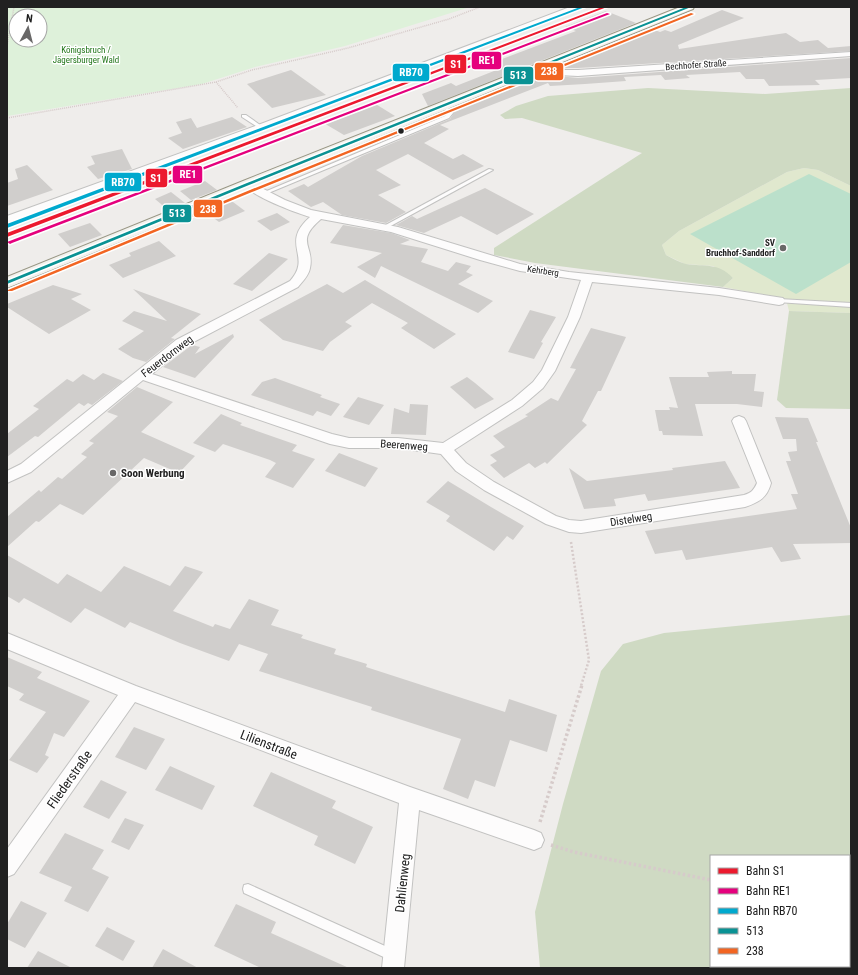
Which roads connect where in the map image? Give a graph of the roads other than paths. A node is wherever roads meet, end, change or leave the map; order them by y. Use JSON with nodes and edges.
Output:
{"nodes":[{"id":1,"x":577,"y":7,"type":"edge"},
{"id":2,"x":689,"y":7,"type":"edge"},
{"id":3,"x":851,"y":54,"type":"edge"},
{"id":4,"x":542,"y":65,"type":"junction"},
{"id":5,"x":442,"y":105,"type":"junction"},
{"id":6,"x":244,"y":116,"type":"road end"},
{"id":7,"x":262,"y":127,"type":"junction"},
{"id":8,"x":491,"y":170,"type":"dead end"},
{"id":9,"x":248,"y":184,"type":"junction"},
{"id":10,"x":264,"y":193,"type":"junction"},
{"id":11,"x":318,"y":216,"type":"junction"},
{"id":12,"x":7,"y":220,"type":"edge"},
{"id":13,"x":385,"y":227,"type":"junction"},
{"id":14,"x":588,"y":277,"type":"junction"},
{"id":15,"x":7,"y":283,"type":"edge"},
{"id":16,"x":779,"y":301,"type":"joint"},
{"id":17,"x":851,"y":305,"type":"edge"},
{"id":18,"x":142,"y":375,"type":"junction"},
{"id":19,"x":739,"y":421,"type":"dead end"},
{"id":20,"x":445,"y":449,"type":"junction"},
{"id":21,"x":7,"y":477,"type":"edge"},
{"id":22,"x":7,"y":641,"type":"edge"},
{"id":23,"x":130,"y":692,"type":"junction"},
{"id":24,"x":410,"y":797,"type":"junction"},
{"id":25,"x":534,"y":840,"type":"road end"},
{"id":26,"x":7,"y":867,"type":"edge"},
{"id":27,"x":248,"y":889,"type":"dead end"},
{"id":28,"x":393,"y":962,"type":"edge"}],
"edges":[{"from":1,"to":7,"type":"street"},
{"from":2,"to":4,"type":"main road"},
{"from":3,"to":4,"type":"street","name":"Bechhofer Straße"},
{"from":4,"to":5,"type":"main road"},
{"from":5,"to":9,"type":"main road"},
{"from":5,"to":10,"type":"lane"},
{"from":6,"to":7,"type":"lane"},
{"from":7,"to":12,"type":"street"},
{"from":8,"to":13,"type":"lane"},
{"from":9,"to":10,"type":"street","name":"Kehrberg"},
{"from":9,"to":15,"type":"main road"},
{"from":10,"to":11,"type":"street","name":"Kehrberg"},
{"from":11,"to":13,"type":"street","name":"Kehrberg"},
{"from":11,"to":18,"type":"street","name":"Feuerdornweg"},
{"from":13,"to":14,"type":"street","name":"Kehrberg"},
{"from":14,"to":16,"type":"street","name":"Kehrberg"},
{"from":14,"to":20,"type":"street"},
{"from":16,"to":17,"type":"lane","name":"Kehrberg"},
{"from":18,"to":20,"type":"street","name":"Beerenweg"},
{"from":18,"to":21,"type":"street","name":"Feuerdornweg"},
{"from":19,"to":20,"type":"street","name":"Distelweg"},
{"from":22,"to":23,"type":"street","name":"Lilienstraße"},
{"from":23,"to":24,"type":"street","name":"Lilienstraße"},
{"from":23,"to":26,"type":"street","name":"Fliederstraße"},
{"from":24,"to":25,"type":"street","name":"Lilienstraße"},
{"from":24,"to":28,"type":"street","name":"Dahlienweg"},
{"from":27,"to":28,"type":"lane"}]}
